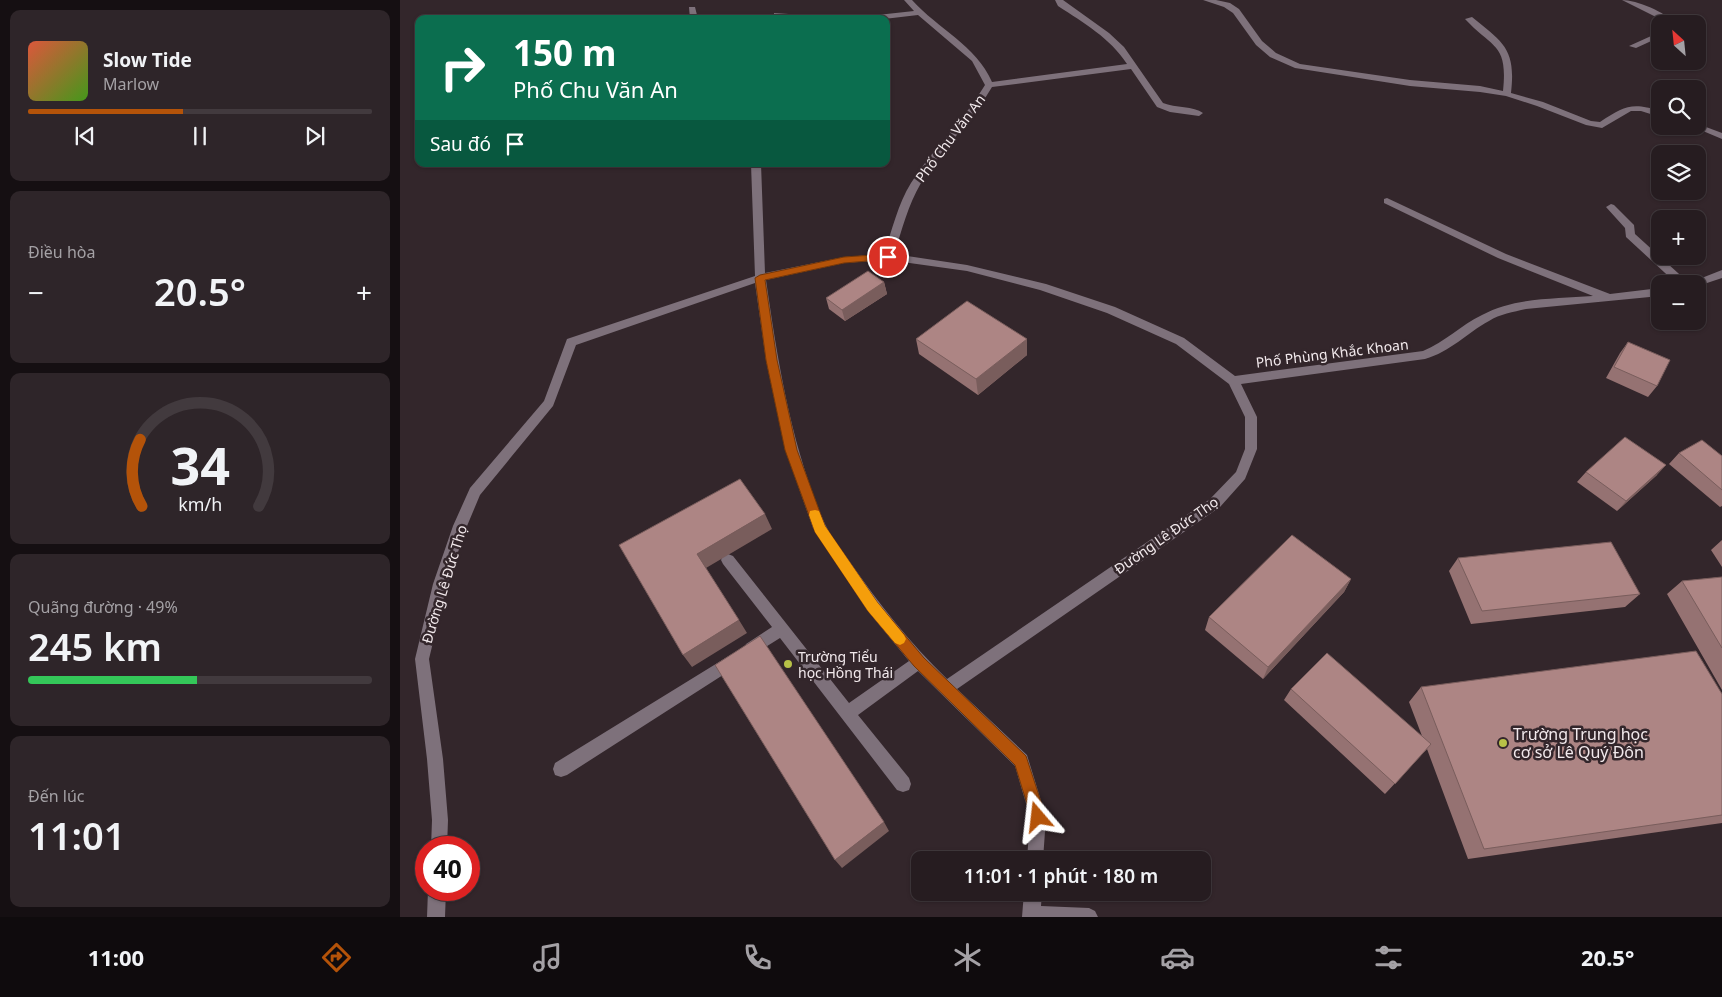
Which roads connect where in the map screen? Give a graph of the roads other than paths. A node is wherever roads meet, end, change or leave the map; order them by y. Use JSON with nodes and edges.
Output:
{"nodes":[{"id":1,"x":908,"y":0,"type":"edge"},
{"id":2,"x":1059,"y":0,"type":"edge"},
{"id":3,"x":1207,"y":0,"type":"edge"},
{"id":4,"x":1626,"y":0,"type":"edge"},
{"id":5,"x":692,"y":9,"type":"dead end"},
{"id":6,"x":918,"y":13,"type":"junction"},
{"id":7,"x":693,"y":15,"type":"edge"},
{"id":8,"x":1658,"y":15,"type":"edge"},
{"id":9,"x":890,"y":16,"type":"edge"},
{"id":10,"x":1469,"y":19,"type":"dead end"},
{"id":11,"x":1651,"y":38,"type":"edge"},
{"id":12,"x":1633,"y":46,"type":"dead end"},
{"id":13,"x":1132,"y":66,"type":"junction"},
{"id":14,"x":989,"y":85,"type":"junction"},
{"id":15,"x":1507,"y":94,"type":"junction"},
{"id":16,"x":1651,"y":112,"type":"edge"},
{"id":17,"x":1198,"y":113,"type":"dead end"},
{"id":18,"x":1706,"y":130,"type":"edge"},
{"id":19,"x":1722,"y":136,"type":"edge"},
{"id":20,"x":756,"y":167,"type":"edge"},
{"id":21,"x":1387,"y":201,"type":"dead end"},
{"id":22,"x":1612,"y":208,"type":"dead end"},
{"id":23,"x":888,"y":257,"type":"junction"},
{"id":24,"x":1722,"y":274,"type":"edge"},
{"id":25,"x":1674,"y":275,"type":"edge"},
{"id":26,"x":760,"y":278,"type":"junction"},
{"id":27,"x":1706,"y":280,"type":"edge"},
{"id":28,"x":1651,"y":293,"type":"edge"},
{"id":29,"x":1610,"y":298,"type":"junction"},
{"id":30,"x":1233,"y":381,"type":"junction"},
{"id":31,"x":728,"y":560,"type":"dead end"},
{"id":32,"x":782,"y":629,"type":"junction"},
{"id":33,"x":919,"y":662,"type":"junction"},
{"id":34,"x":946,"y":688,"type":"junction"},
{"id":35,"x":848,"y":713,"type":"junction"},
{"id":36,"x":561,"y":769,"type":"dead end"},
{"id":37,"x":903,"y":784,"type":"dead end"},
{"id":38,"x":439,"y":836,"type":"edge"},
{"id":39,"x":1036,"y":851,"type":"edge"},
{"id":40,"x":437,"y":901,"type":"edge"},
{"id":41,"x":1032,"y":901,"type":"edge"},
{"id":42,"x":1031,"y":916,"type":"edge"},
{"id":43,"x":436,"y":917,"type":"edge"},
{"id":44,"x":1089,"y":917,"type":"edge"}],
"edges":[{"from":1,"to":6,"type":"street","name":"Phố Chu Văn An"},
{"from":2,"to":13,"type":"street"},
{"from":3,"to":15,"type":"street"},
{"from":4,"to":8,"type":"street"},
{"from":5,"to":7,"type":"street"},
{"from":6,"to":9,"type":"street"},
{"from":6,"to":14,"type":"street","name":"Phố Chu Văn An"},
{"from":10,"to":15,"type":"street"},
{"from":11,"to":12,"type":"street"},
{"from":13,"to":14,"type":"street"},
{"from":13,"to":17,"type":"street"},
{"from":14,"to":23,"type":"street","name":"Phố Chu Văn An"},
{"from":15,"to":16,"type":"street"},
{"from":18,"to":19,"type":"street"},
{"from":20,"to":26,"type":"street"},
{"from":21,"to":29,"type":"street"},
{"from":22,"to":25,"type":"street"},
{"from":23,"to":26,"type":"street"},
{"from":23,"to":30,"type":"street","name":"Đường Lê Đức Thọ"},
{"from":24,"to":27,"type":"street"},
{"from":26,"to":33,"type":"street"},
{"from":26,"to":38,"type":"street","name":"Đường Lê Đức Thọ"},
{"from":28,"to":29,"type":"street","name":"Phố Phùng Khắc Khoan"},
{"from":29,"to":30,"type":"street","name":"Phố Phùng Khắc Khoan"},
{"from":30,"to":34,"type":"street","name":"Đường Lê Đức Thọ"},
{"from":31,"to":32,"type":"street"},
{"from":32,"to":35,"type":"street"},
{"from":32,"to":36,"type":"street"},
{"from":33,"to":34,"type":"street"},
{"from":33,"to":35,"type":"street"},
{"from":34,"to":39,"type":"street"},
{"from":35,"to":37,"type":"street"},
{"from":40,"to":43,"type":"street"},
{"from":41,"to":42,"type":"street"},
{"from":42,"to":44,"type":"street"}]}
